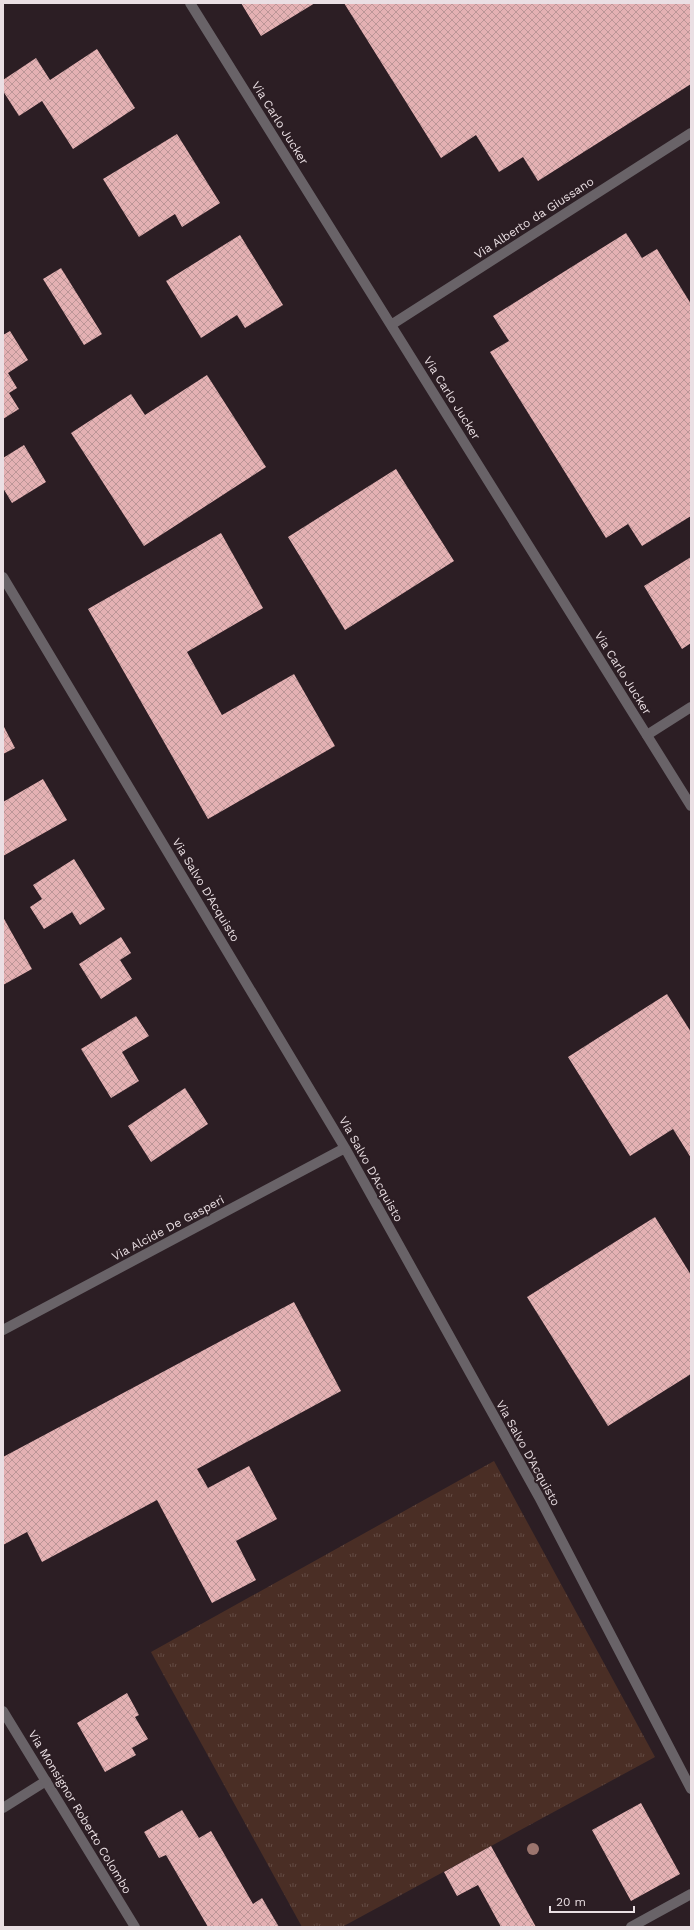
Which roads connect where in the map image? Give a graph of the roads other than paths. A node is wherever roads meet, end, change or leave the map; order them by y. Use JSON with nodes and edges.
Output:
{"nodes":[{"id":1,"x":190,"y":3,"type":"edge"},
{"id":2,"x":691,"y":132,"type":"edge"},
{"id":3,"x":391,"y":325,"type":"junction"},
{"id":4,"x":3,"y":577,"type":"edge"},
{"id":5,"x":691,"y":707,"type":"edge"},
{"id":6,"x":647,"y":735,"type":"junction"},
{"id":7,"x":691,"y":806,"type":"edge"},
{"id":8,"x":345,"y":1148,"type":"junction"},
{"id":9,"x":3,"y":1330,"type":"edge"},
{"id":10,"x":3,"y":1711,"type":"edge"},
{"id":11,"x":46,"y":1781,"type":"junction"},
{"id":12,"x":691,"y":1789,"type":"edge"},
{"id":13,"x":3,"y":1808,"type":"edge"},
{"id":14,"x":691,"y":1894,"type":"edge"},
{"id":15,"x":135,"y":1927,"type":"edge"},
{"id":16,"x":630,"y":1927,"type":"edge"}],
"edges":[{"from":1,"to":3,"type":"street","name":"Via Carlo Jucker"},
{"from":2,"to":3,"type":"street","name":"Via Alberto da Giussano"},
{"from":3,"to":6,"type":"street","name":"Via Carlo Jucker"},
{"from":4,"to":8,"type":"street","name":"Via Salvo D'Acquisto"},
{"from":5,"to":6,"type":"street"},
{"from":6,"to":7,"type":"street","name":"Via Carlo Jucker"},
{"from":8,"to":9,"type":"street","name":"Via Alcide De Gasperi"},
{"from":8,"to":12,"type":"street","name":"Via Salvo D'Acquisto"},
{"from":10,"to":11,"type":"street","name":"Via Monsignor Roberto Colombo"},
{"from":11,"to":13,"type":"street"},
{"from":11,"to":15,"type":"street","name":"Via Monsignor Roberto Colombo"},
{"from":14,"to":16,"type":"street"}]}
